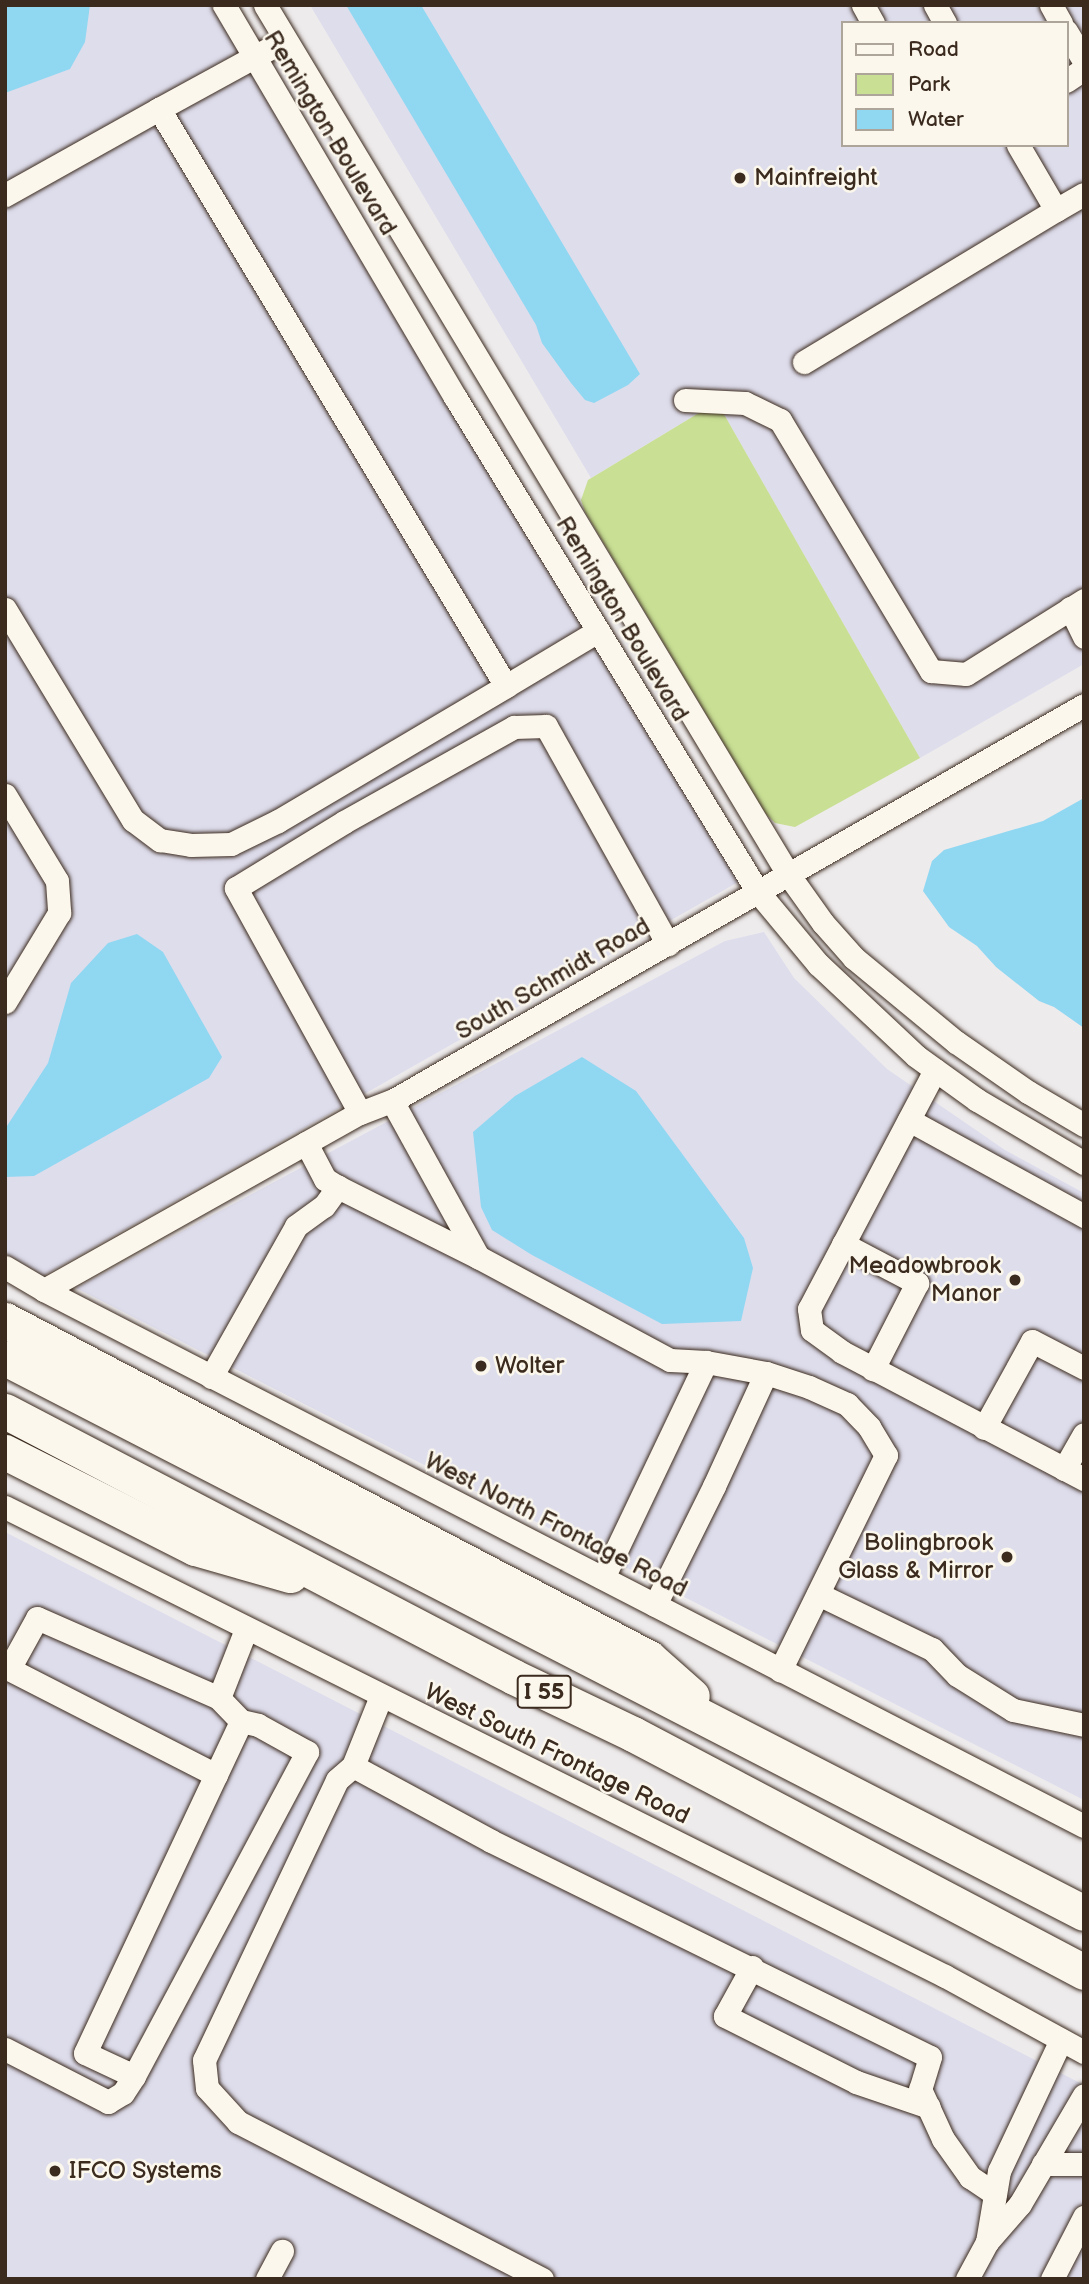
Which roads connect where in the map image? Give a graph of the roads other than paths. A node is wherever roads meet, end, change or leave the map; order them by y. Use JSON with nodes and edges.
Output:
{"nodes":[{"id":1,"x":224,"y":5,"type":"edge"},
{"id":2,"x":265,"y":5,"type":"edge"},
{"id":3,"x":863,"y":5,"type":"edge"},
{"id":4,"x":935,"y":5,"type":"edge"},
{"id":5,"x":1051,"y":5,"type":"edge"},
{"id":6,"x":872,"y":21,"type":"edge"},
{"id":7,"x":944,"y":21,"type":"edge"},
{"id":8,"x":1060,"y":21,"type":"edge"},
{"id":9,"x":1068,"y":34,"type":"edge"},
{"id":10,"x":285,"y":40,"type":"junction"},
{"id":11,"x":253,"y":56,"type":"junction"},
{"id":12,"x":1084,"y":61,"type":"edge"},
{"id":13,"x":1084,"y":69,"type":"edge"},
{"id":14,"x":1068,"y":80,"type":"edge"},
{"id":15,"x":159,"y":109,"type":"junction"},
{"id":16,"x":1019,"y":147,"type":"edge"},
{"id":17,"x":1084,"y":194,"type":"edge"},
{"id":18,"x":5,"y":195,"type":"edge"},
{"id":19,"x":1056,"y":210,"type":"junction"},
{"id":20,"x":804,"y":362,"type":"dead end"},
{"id":21,"x":685,"y":400,"type":"dead end"},
{"id":22,"x":1077,"y":604,"type":"edge"},
{"id":23,"x":5,"y":609,"type":"edge"},
{"id":24,"x":598,"y":631,"type":"junction"},
{"id":25,"x":1084,"y":637,"type":"edge"},
{"id":26,"x":506,"y":686,"type":"junction"},
{"id":27,"x":1084,"y":705,"type":"edge"},
{"id":28,"x":5,"y":795,"type":"edge"},
{"id":29,"x":788,"y":874,"type":"junction"},
{"id":30,"x":758,"y":892,"type":"junction"},
{"id":31,"x":668,"y":944,"type":"junction"},
{"id":32,"x":5,"y":1002,"type":"edge"},
{"id":33,"x":935,"y":1070,"type":"junction"},
{"id":34,"x":392,"y":1101,"type":"junction"},
{"id":35,"x":360,"y":1113,"type":"junction"},
{"id":36,"x":909,"y":1121,"type":"junction"},
{"id":37,"x":1084,"y":1125,"type":"edge"},
{"id":38,"x":306,"y":1143,"type":"junction"},
{"id":39,"x":1084,"y":1163,"type":"edge"},
{"id":40,"x":338,"y":1187,"type":"junction"},
{"id":41,"x":1084,"y":1216,"type":"edge"},
{"id":42,"x":843,"y":1244,"type":"junction"},
{"id":43,"x":478,"y":1257,"type":"junction"},
{"id":44,"x":5,"y":1267,"type":"edge"},
{"id":45,"x":44,"y":1290,"type":"junction"},
{"id":46,"x":5,"y":1320,"type":"edge"},
{"id":47,"x":5,"y":1358,"type":"edge"},
{"id":48,"x":706,"y":1362,"type":"junction"},
{"id":49,"x":1084,"y":1368,"type":"edge"},
{"id":50,"x":873,"y":1369,"type":"junction"},
{"id":51,"x":766,"y":1373,"type":"junction"},
{"id":52,"x":211,"y":1377,"type":"junction"},
{"id":53,"x":5,"y":1411,"type":"edge"},
{"id":54,"x":984,"y":1429,"type":"junction"},
{"id":55,"x":1084,"y":1434,"type":"edge"},
{"id":56,"x":5,"y":1452,"type":"edge"},
{"id":57,"x":1074,"y":1474,"type":"edge"},
{"id":58,"x":5,"y":1507,"type":"edge"},
{"id":59,"x":603,"y":1578,"type":"junction"},
{"id":60,"x":818,"y":1594,"type":"junction"},
{"id":61,"x":366,"y":1597,"type":"junction"},
{"id":62,"x":655,"y":1605,"type":"junction"},
{"id":63,"x":246,"y":1629,"type":"junction"},
{"id":64,"x":7,"y":1668,"type":"edge"},
{"id":65,"x":780,"y":1670,"type":"junction"},
{"id":66,"x":382,"y":1696,"type":"junction"},
{"id":67,"x":219,"y":1698,"type":"junction"},
{"id":68,"x":241,"y":1721,"type":"junction"},
{"id":69,"x":1084,"y":1725,"type":"edge"},
{"id":70,"x":729,"y":1729,"type":"junction"},
{"id":71,"x":353,"y":1766,"type":"junction"},
{"id":72,"x":216,"y":1775,"type":"junction"},
{"id":73,"x":1081,"y":1819,"type":"edge"},
{"id":74,"x":1084,"y":1913,"type":"edge"},
{"id":75,"x":752,"y":1967,"type":"junction"},
{"id":76,"x":1084,"y":1972,"type":"edge"},
{"id":77,"x":1061,"y":2040,"type":"junction"},
{"id":78,"x":5,"y":2049,"type":"edge"},
{"id":79,"x":1084,"y":2052,"type":"edge"},
{"id":80,"x":134,"y":2076,"type":"junction"},
{"id":81,"x":1084,"y":2095,"type":"edge"},
{"id":82,"x":929,"y":2108,"type":"junction"},
{"id":83,"x":1065,"y":2126,"type":"junction"},
{"id":84,"x":1084,"y":2155,"type":"edge"},
{"id":85,"x":1043,"y":2164,"type":"junction"},
{"id":86,"x":1084,"y":2164,"type":"edge"},
{"id":87,"x":995,"y":2194,"type":"junction"},
{"id":88,"x":1084,"y":2217,"type":"edge"},
{"id":89,"x":987,"y":2242,"type":"junction"},
{"id":90,"x":282,"y":2251,"type":"dead end"},
{"id":91,"x":268,"y":2279,"type":"edge"},
{"id":92,"x":542,"y":2279,"type":"edge"},
{"id":93,"x":967,"y":2279,"type":"edge"},
{"id":94,"x":1052,"y":2279,"type":"edge"}],
"edges":[{"from":1,"to":11,"type":"street","name":"Remington Boulevard"},
{"from":2,"to":10,"type":"street","name":"Remington Boulevard"},
{"from":3,"to":6,"type":"street"},
{"from":4,"to":7,"type":"street"},
{"from":5,"to":8,"type":"street"},
{"from":9,"to":12,"type":"street"},
{"from":10,"to":11,"type":"street"},
{"from":10,"to":29,"type":"street","name":"Remington Boulevard"},
{"from":11,"to":15,"type":"street"},
{"from":11,"to":24,"type":"street","name":"Remington Boulevard"},
{"from":13,"to":14,"type":"street"},
{"from":15,"to":18,"type":"street"},
{"from":15,"to":26,"type":"street"},
{"from":16,"to":19,"type":"street"},
{"from":17,"to":19,"type":"street"},
{"from":19,"to":20,"type":"street"},
{"from":21,"to":22,"type":"street"},
{"from":22,"to":25,"type":"street"},
{"from":23,"to":26,"type":"street"},
{"from":24,"to":26,"type":"street"},
{"from":24,"to":30,"type":"street","name":"Remington Boulevard"},
{"from":27,"to":29,"type":"street","name":"South Schmidt Road"},
{"from":28,"to":32,"type":"street"},
{"from":29,"to":30,"type":"street","name":"South Schmidt Road"},
{"from":29,"to":37,"type":"street","name":"Remington Boulevard"},
{"from":30,"to":31,"type":"street","name":"South Schmidt Road"},
{"from":30,"to":33,"type":"street","name":"Remington Boulevard"},
{"from":31,"to":34,"type":"street","name":"South Schmidt Road"},
{"from":31,"to":35,"type":"street"},
{"from":33,"to":36,"type":"street"},
{"from":33,"to":39,"type":"street","name":"Remington Boulevard"},
{"from":34,"to":35,"type":"street","name":"South Schmidt Road"},
{"from":34,"to":43,"type":"street"},
{"from":35,"to":38,"type":"street","name":"South Schmidt Road"},
{"from":36,"to":41,"type":"street"},
{"from":36,"to":42,"type":"street"},
{"from":38,"to":40,"type":"street"},
{"from":38,"to":45,"type":"street","name":"South Schmidt Road"},
{"from":40,"to":43,"type":"street"},
{"from":40,"to":52,"type":"street"},
{"from":42,"to":50,"type":"street"},
{"from":42,"to":50,"type":"street"},
{"from":43,"to":48,"type":"street"},
{"from":44,"to":45,"type":"street","name":"West North Frontage Road"},
{"from":45,"to":52,"type":"street","name":"West North Frontage Road"},
{"from":46,"to":70,"type":"highway"},
{"from":47,"to":70,"type":"highway","number":"I 55"},
{"from":48,"to":51,"type":"street"},
{"from":48,"to":59,"type":"street"},
{"from":49,"to":54,"type":"street"},
{"from":50,"to":54,"type":"street"},
{"from":51,"to":60,"type":"street"},
{"from":51,"to":62,"type":"street"},
{"from":52,"to":59,"type":"street","name":"West North Frontage Road"},
{"from":53,"to":61,"type":"highway","number":"I 55"},
{"from":54,"to":57,"type":"street"},
{"from":55,"to":57,"type":"street"},
{"from":56,"to":61,"type":"highway"},
{"from":58,"to":63,"type":"street","name":"West South Frontage Road"},
{"from":59,"to":62,"type":"street","name":"West North Frontage Road"},
{"from":60,"to":65,"type":"street"},
{"from":60,"to":69,"type":"street"},
{"from":61,"to":76,"type":"highway","number":"I 55"},
{"from":62,"to":65,"type":"street","name":"West North Frontage Road"},
{"from":63,"to":66,"type":"street","name":"West South Frontage Road"},
{"from":63,"to":67,"type":"street"},
{"from":64,"to":67,"type":"street"},
{"from":64,"to":72,"type":"street"},
{"from":65,"to":73,"type":"street","name":"West North Frontage Road"},
{"from":66,"to":71,"type":"street"},
{"from":66,"to":77,"type":"street","name":"West South Frontage Road"},
{"from":67,"to":68,"type":"street"},
{"from":68,"to":72,"type":"street"},
{"from":68,"to":80,"type":"street"},
{"from":70,"to":74,"type":"highway","number":"I 55"},
{"from":71,"to":75,"type":"street"},
{"from":71,"to":92,"type":"street"},
{"from":72,"to":80,"type":"street"},
{"from":75,"to":82,"type":"street"},
{"from":75,"to":82,"type":"street"},
{"from":77,"to":79,"type":"street","name":"West South Frontage Road"},
{"from":77,"to":87,"type":"street"},
{"from":78,"to":80,"type":"street"},
{"from":81,"to":83,"type":"street"},
{"from":82,"to":87,"type":"street"},
{"from":83,"to":84,"type":"street"},
{"from":83,"to":85,"type":"street"},
{"from":85,"to":86,"type":"street"},
{"from":85,"to":89,"type":"street"},
{"from":87,"to":89,"type":"street"},
{"from":88,"to":94,"type":"street"},
{"from":89,"to":93,"type":"street"},
{"from":90,"to":91,"type":"street"}]}
